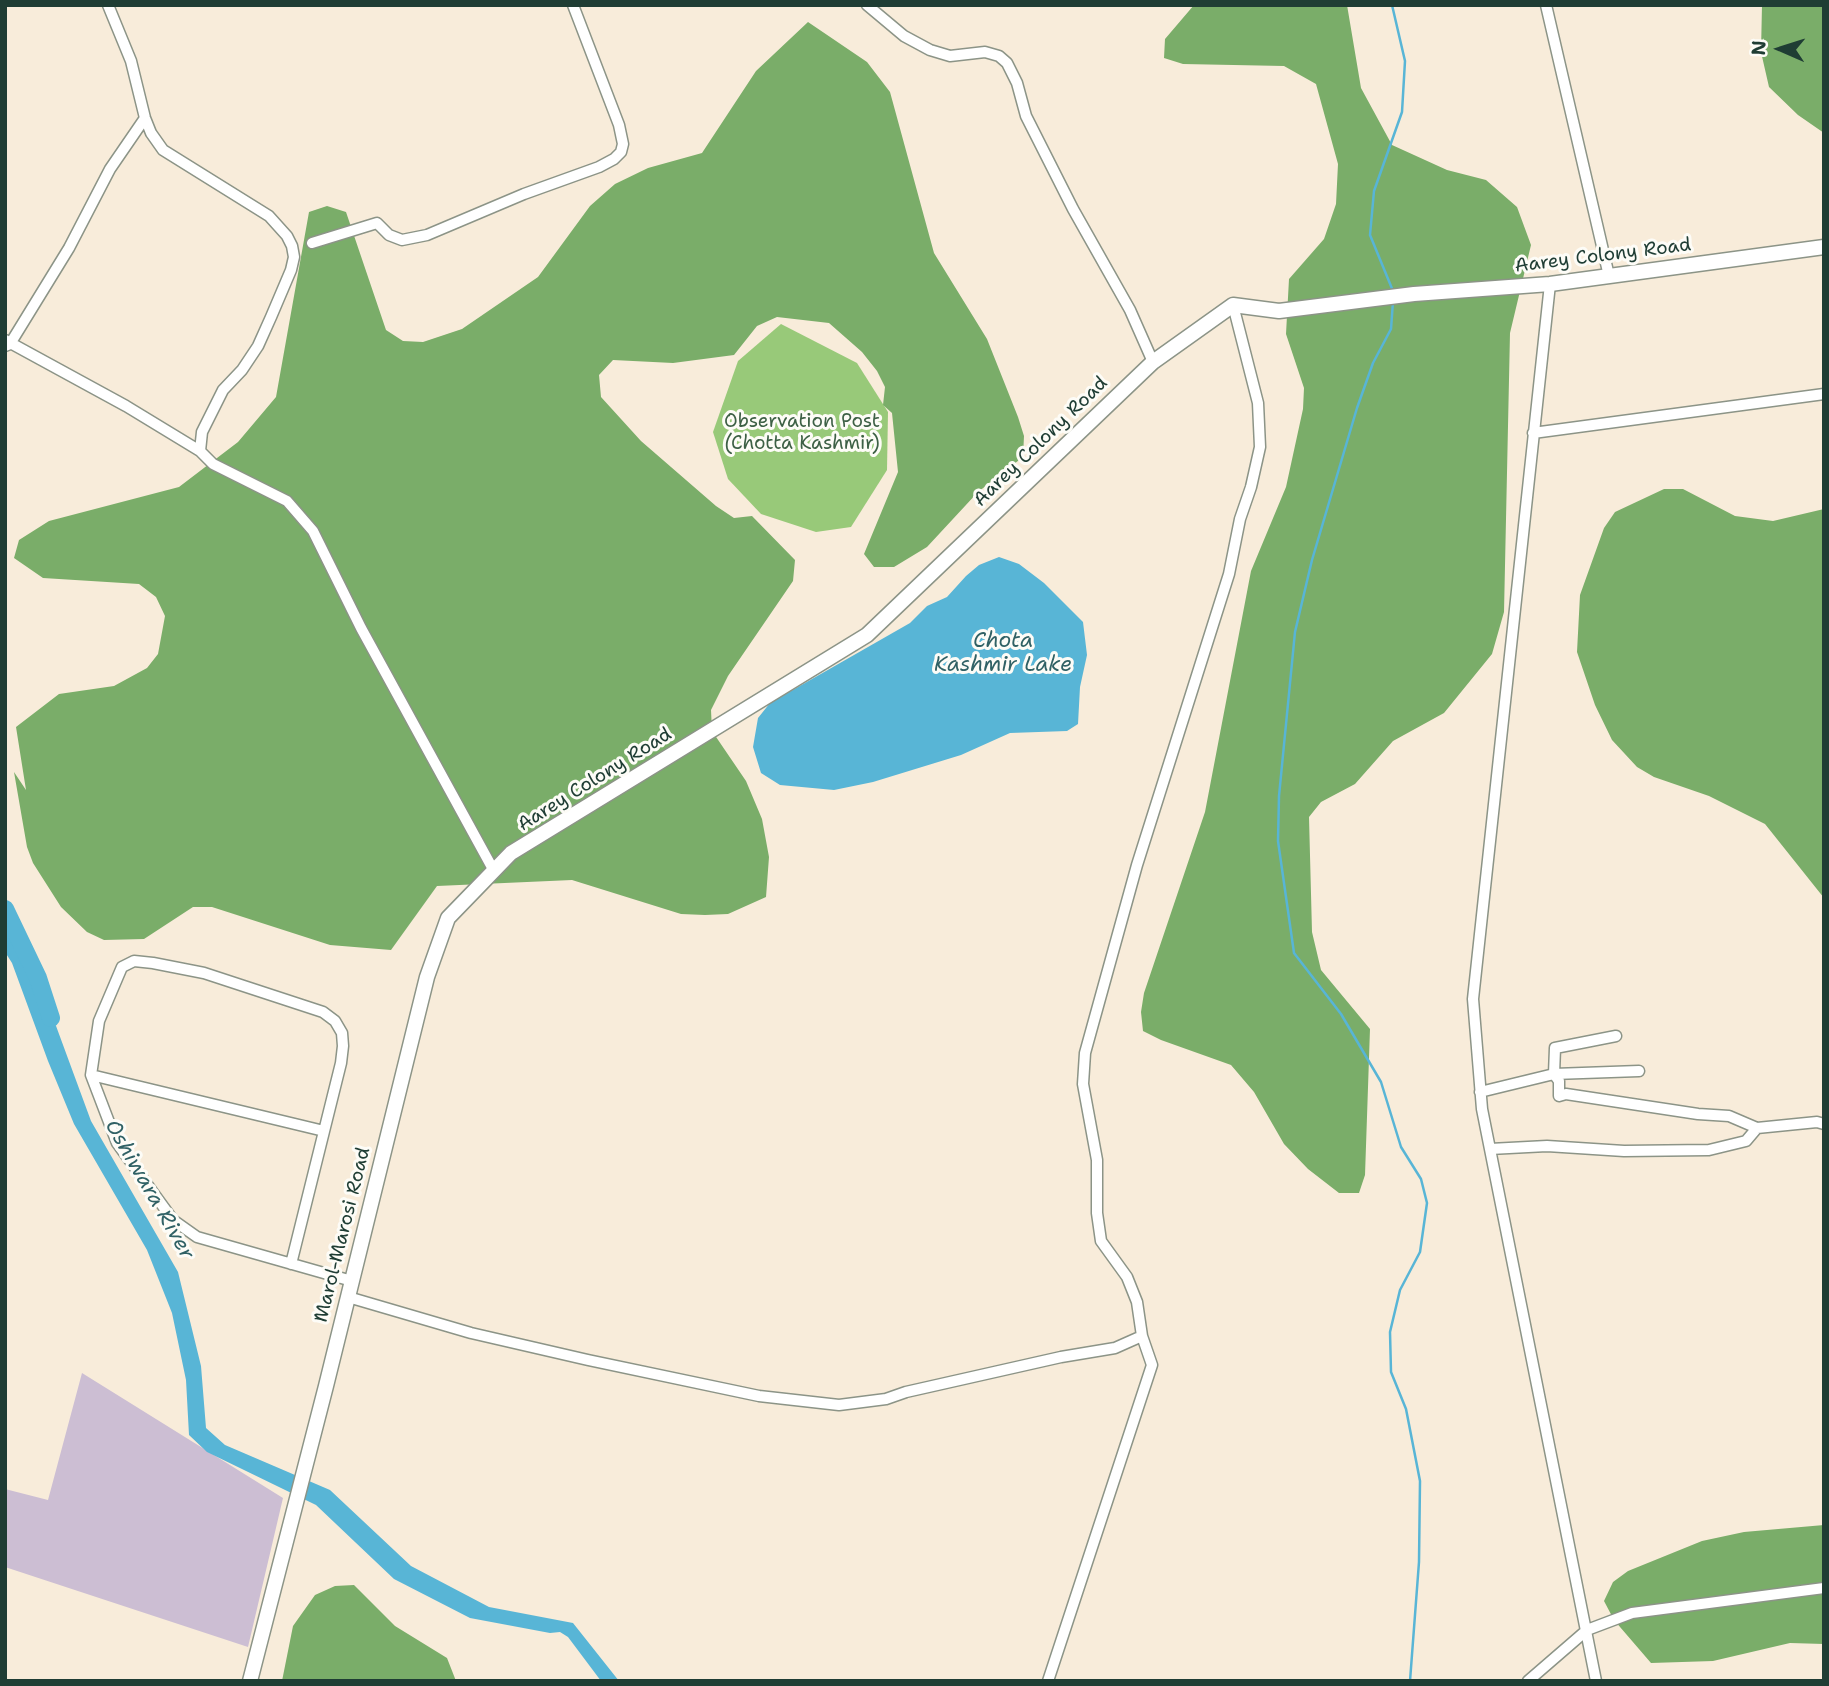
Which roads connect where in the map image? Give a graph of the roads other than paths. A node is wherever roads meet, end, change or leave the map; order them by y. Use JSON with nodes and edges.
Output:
{"nodes":[{"id":1,"x":108,"y":5,"type":"edge"},
{"id":2,"x":573,"y":5,"type":"edge"},
{"id":3,"x":867,"y":5,"type":"edge"},
{"id":4,"x":1546,"y":5,"type":"edge"},
{"id":5,"x":145,"y":118,"type":"junction"},
{"id":6,"x":312,"y":243,"type":"dead end"},
{"id":7,"x":1824,"y":247,"type":"edge"},
{"id":8,"x":1609,"y":276,"type":"junction"},
{"id":9,"x":1550,"y":284,"type":"junction"},
{"id":10,"x":1233,"y":305,"type":"junction"},
{"id":11,"x":7,"y":343,"type":"edge"},
{"id":12,"x":1153,"y":362,"type":"junction"},
{"id":13,"x":1824,"y":394,"type":"edge"},
{"id":14,"x":1533,"y":433,"type":"junction"},
{"id":15,"x":200,"y":451,"type":"junction"},
{"id":16,"x":494,"y":871,"type":"junction"},
{"id":17,"x":427,"y":977,"type":"joint"},
{"id":18,"x":1616,"y":1036,"type":"dead end"},
{"id":19,"x":1639,"y":1071,"type":"dead end"},
{"id":20,"x":1554,"y":1074,"type":"junction"},
{"id":21,"x":92,"y":1075,"type":"junction"},
{"id":22,"x":1480,"y":1092,"type":"junction"},
{"id":23,"x":1824,"y":1124,"type":"edge"},
{"id":24,"x":1757,"y":1128,"type":"junction"},
{"id":25,"x":324,"y":1131,"type":"junction"},
{"id":26,"x":1490,"y":1149,"type":"junction"},
{"id":27,"x":292,"y":1264,"type":"junction"},
{"id":28,"x":352,"y":1281,"type":"junction"},
{"id":29,"x":348,"y":1297,"type":"junction"},
{"id":30,"x":1142,"y":1336,"type":"junction"},
{"id":31,"x":1824,"y":1588,"type":"edge"},
{"id":32,"x":1587,"y":1630,"type":"junction"},
{"id":33,"x":250,"y":1681,"type":"edge"},
{"id":34,"x":1048,"y":1681,"type":"edge"},
{"id":35,"x":1528,"y":1681,"type":"edge"},
{"id":36,"x":1596,"y":1681,"type":"edge"}],
"edges":[{"from":1,"to":5,"type":"street"},
{"from":2,"to":6,"type":"street"},
{"from":3,"to":12,"type":"street"},
{"from":4,"to":8,"type":"street"},
{"from":5,"to":11,"type":"street"},
{"from":5,"to":15,"type":"street"},
{"from":7,"to":8,"type":"main road","name":"Aarey Colony Road"},
{"from":8,"to":9,"type":"main road","name":"Aarey Colony Road"},
{"from":9,"to":10,"type":"main road","name":"Aarey Colony Road"},
{"from":9,"to":14,"type":"street"},
{"from":10,"to":12,"type":"main road","name":"Aarey Colony Road"},
{"from":10,"to":30,"type":"street"},
{"from":11,"to":15,"type":"street"},
{"from":12,"to":16,"type":"main road","name":"Aarey Colony Road"},
{"from":13,"to":14,"type":"street"},
{"from":14,"to":22,"type":"street"},
{"from":15,"to":16,"type":"street"},
{"from":16,"to":17,"type":"main road","name":"Aarey Colony Road"},
{"from":17,"to":28,"type":"main road","name":"Marol-Marosi Road"},
{"from":18,"to":20,"type":"street"},
{"from":19,"to":20,"type":"street"},
{"from":20,"to":22,"type":"street"},
{"from":20,"to":24,"type":"street"},
{"from":21,"to":25,"type":"street"},
{"from":21,"to":25,"type":"street"},
{"from":21,"to":27,"type":"street"},
{"from":22,"to":26,"type":"street"},
{"from":23,"to":24,"type":"street"},
{"from":24,"to":26,"type":"street"},
{"from":25,"to":27,"type":"street"},
{"from":26,"to":32,"type":"street"},
{"from":27,"to":28,"type":"street"},
{"from":28,"to":29,"type":"main road","name":"Marol-Marosi Road"},
{"from":29,"to":30,"type":"street"},
{"from":29,"to":33,"type":"main road","name":"Marol-Marosi Road"},
{"from":30,"to":34,"type":"street"},
{"from":31,"to":32,"type":"street"},
{"from":32,"to":35,"type":"street"},
{"from":32,"to":36,"type":"street"}]}
